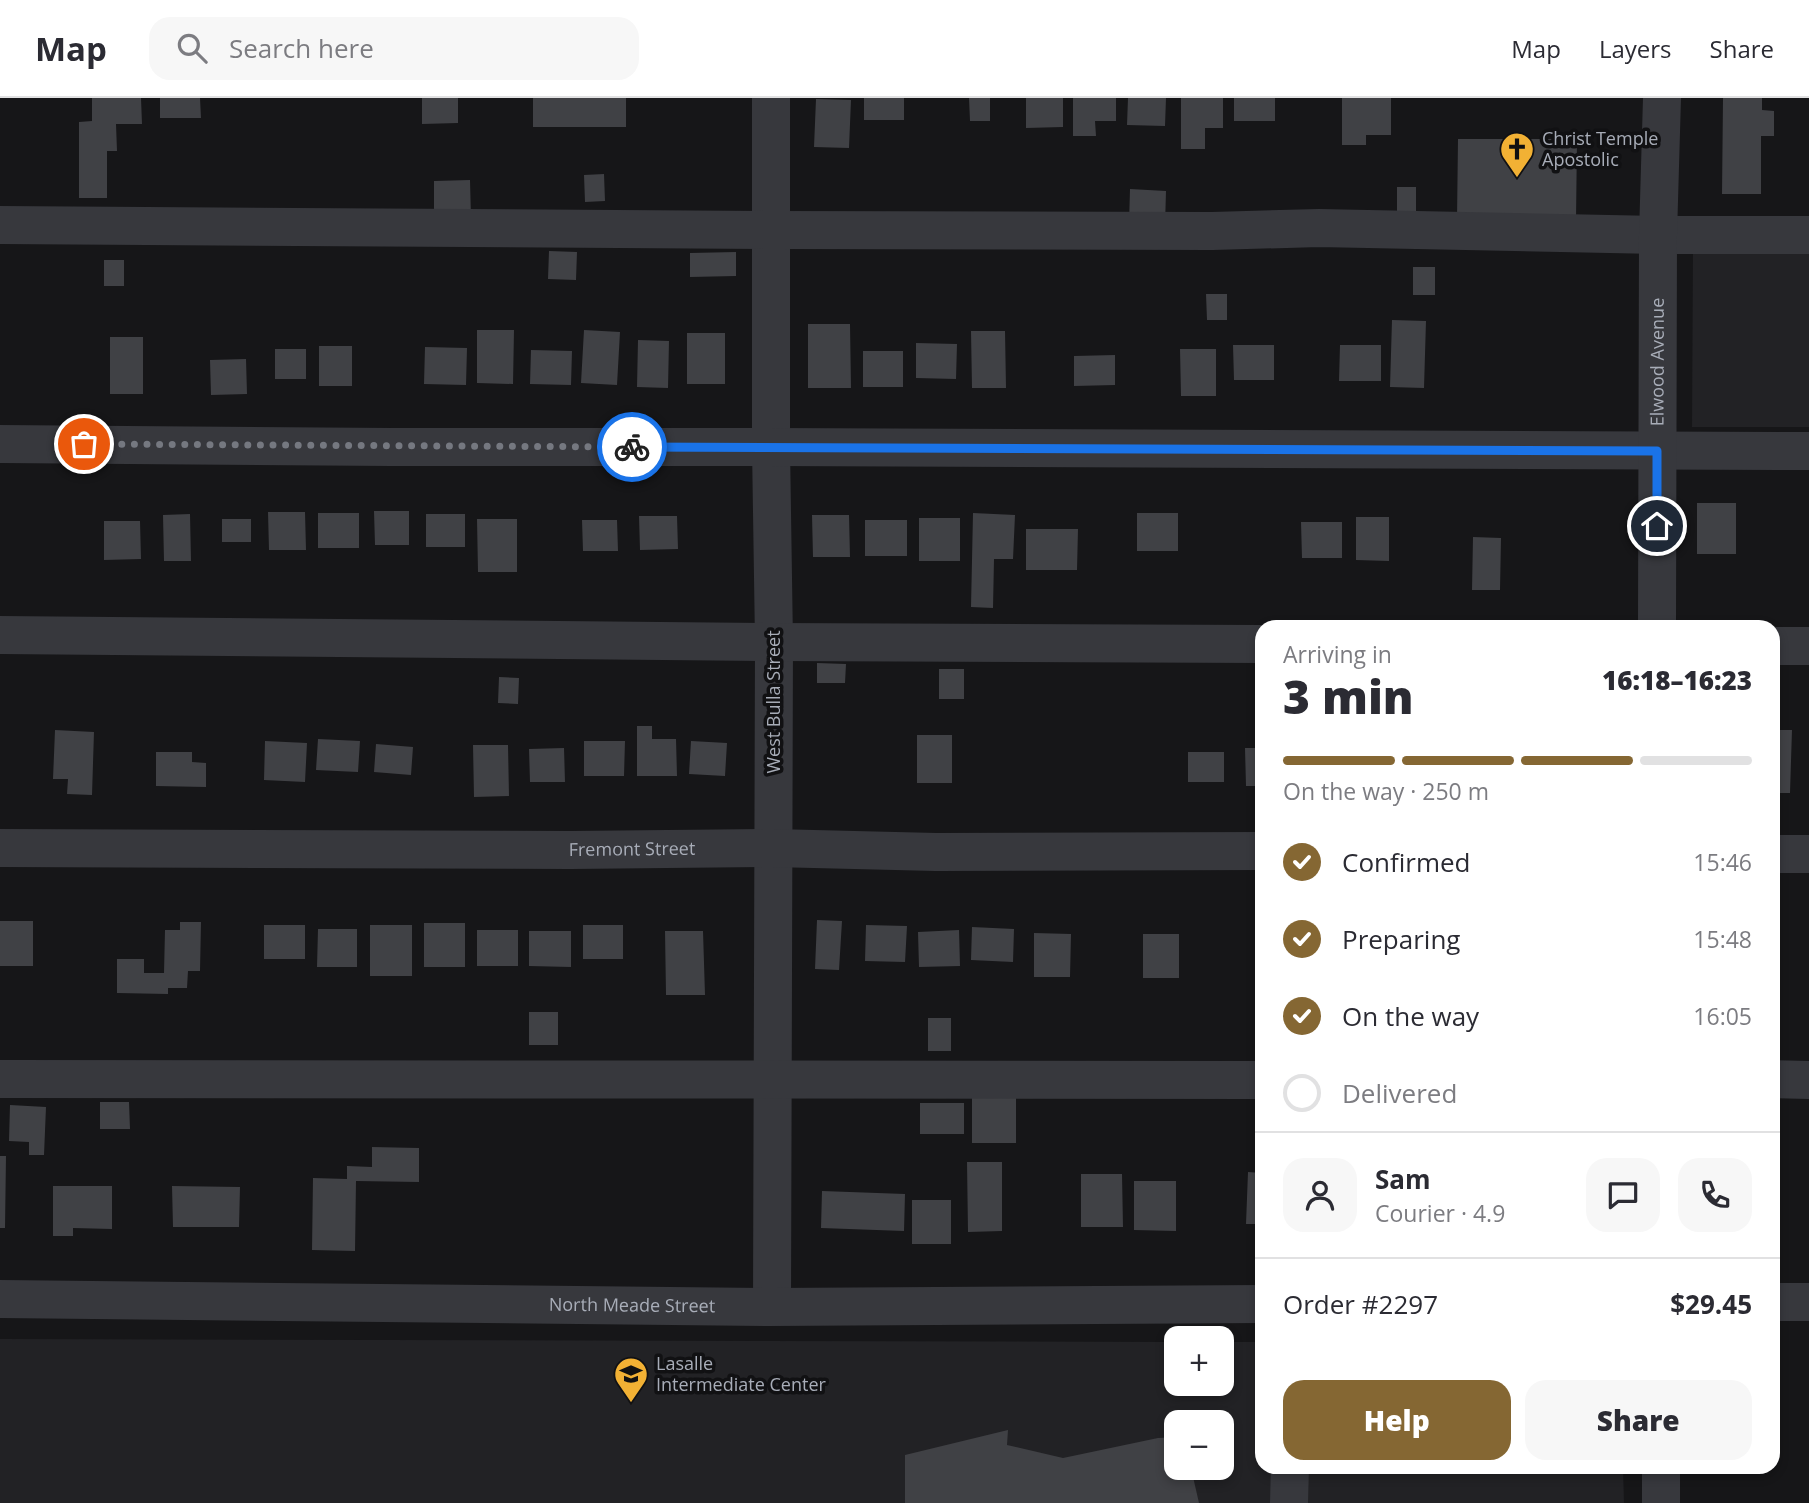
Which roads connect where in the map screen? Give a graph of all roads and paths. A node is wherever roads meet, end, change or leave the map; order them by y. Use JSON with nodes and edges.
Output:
{"nodes":[{"id":1,"x":771,"y":98,"type":"edge"},
{"id":2,"x":1662,"y":98,"type":"edge"},
{"id":3,"x":0,"y":225,"type":"edge"},
{"id":4,"x":772,"y":230,"type":"junction"},
{"id":5,"x":1658,"y":235,"type":"junction"},
{"id":6,"x":1809,"y":235,"type":"edge"},
{"id":7,"x":0,"y":444,"type":"edge"},
{"id":8,"x":771,"y":447,"type":"junction"},
{"id":9,"x":1657,"y":451,"type":"junction"},
{"id":10,"x":1809,"y":451,"type":"edge"},
{"id":11,"x":1657,"y":620,"type":"edge"},
{"id":12,"x":0,"y":635,"type":"edge"},
{"id":13,"x":774,"y":642,"type":"junction"},
{"id":14,"x":1255,"y":644,"type":"edge"},
{"id":15,"x":1780,"y":646,"type":"edge"},
{"id":16,"x":1809,"y":646,"type":"edge"},
{"id":17,"x":0,"y":848,"type":"edge"},
{"id":18,"x":773,"y":848,"type":"junction"},
{"id":19,"x":1255,"y":851,"type":"edge"},
{"id":20,"x":1780,"y":854,"type":"edge"},
{"id":21,"x":1809,"y":854,"type":"edge"},
{"id":22,"x":0,"y":1079,"type":"edge"},
{"id":23,"x":1780,"y":1079,"type":"edge"},
{"id":24,"x":772,"y":1080,"type":"junction"},
{"id":25,"x":1255,"y":1080,"type":"edge"},
{"id":26,"x":1809,"y":1080,"type":"edge"},
{"id":27,"x":0,"y":1299,"type":"edge"},
{"id":28,"x":1780,"y":1302,"type":"edge"},
{"id":29,"x":1809,"y":1302,"type":"edge"},
{"id":30,"x":1255,"y":1304,"type":"edge"},
{"id":31,"x":772,"y":1307,"type":"junction"},
{"id":32,"x":1290,"y":1474,"type":"edge"},
{"id":33,"x":1661,"y":1474,"type":"edge"},
{"id":34,"x":1289,"y":1503,"type":"edge"},
{"id":35,"x":1661,"y":1503,"type":"edge"}],
"edges":[{"from":1,"to":4,"type":"street","name":"West Bulla Street"},
{"from":2,"to":5,"type":"street","name":"Elwood Avenue"},
{"from":3,"to":4,"type":"street"},
{"from":4,"to":5,"type":"street"},
{"from":4,"to":8,"type":"street","name":"West Bulla Street"},
{"from":5,"to":6,"type":"street"},
{"from":5,"to":9,"type":"street","name":"Elwood Avenue"},
{"from":7,"to":8,"type":"street"},
{"from":8,"to":9,"type":"street"},
{"from":8,"to":13,"type":"street","name":"West Bulla Street"},
{"from":9,"to":10,"type":"street"},
{"from":9,"to":11,"type":"street","name":"Elwood Avenue"},
{"from":12,"to":13,"type":"street"},
{"from":13,"to":14,"type":"street"},
{"from":13,"to":18,"type":"street","name":"West Bulla Street"},
{"from":15,"to":16,"type":"street"},
{"from":17,"to":18,"type":"street","name":"Fremont Street"},
{"from":18,"to":19,"type":"street","name":"Fremont Street"},
{"from":18,"to":24,"type":"street","name":"West Bulla Street"},
{"from":20,"to":21,"type":"street"},
{"from":22,"to":24,"type":"street"},
{"from":23,"to":26,"type":"street"},
{"from":24,"to":25,"type":"street"},
{"from":24,"to":31,"type":"street","name":"West Bulla Street"},
{"from":27,"to":31,"type":"street","name":"North Meade Street"},
{"from":28,"to":29,"type":"street"},
{"from":30,"to":31,"type":"street","name":"North Meade Street"},
{"from":32,"to":34,"type":"street"},
{"from":33,"to":35,"type":"street"}]}
